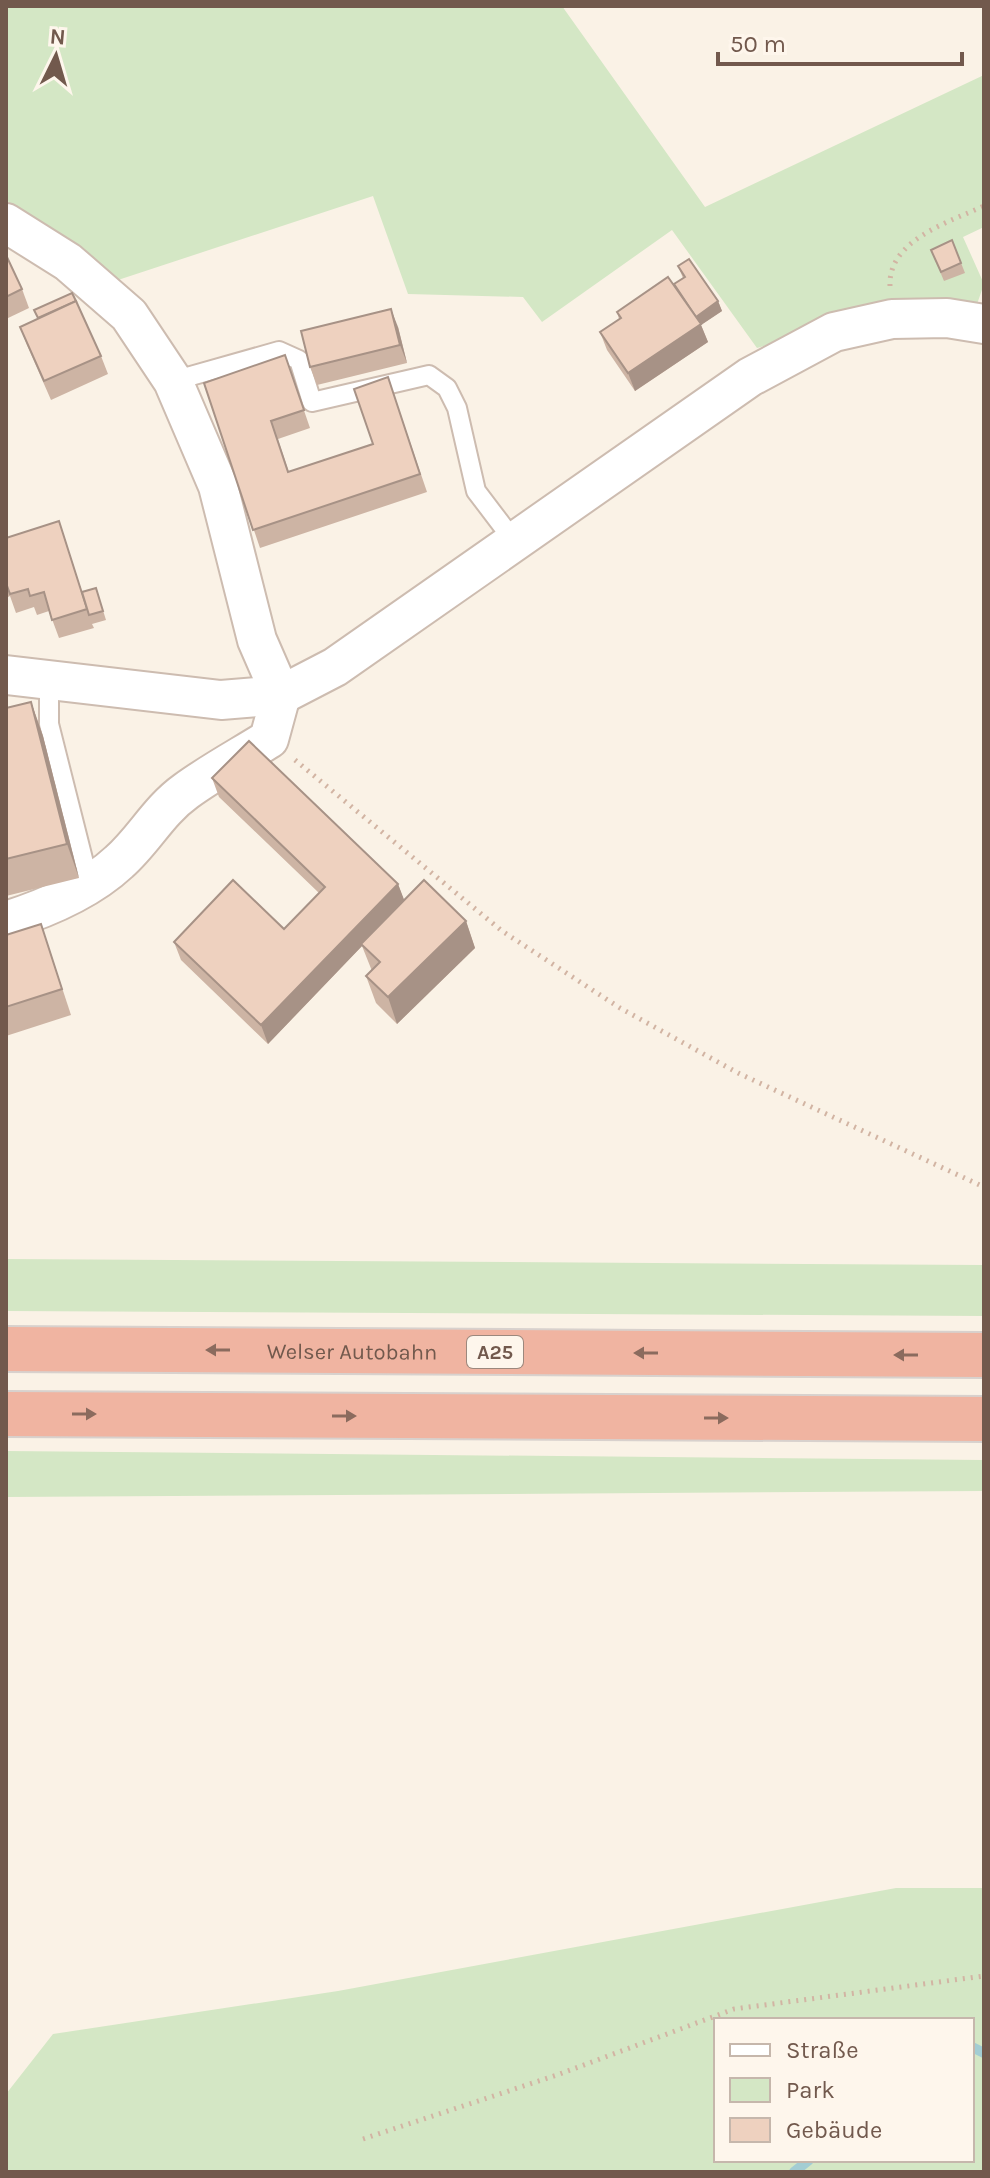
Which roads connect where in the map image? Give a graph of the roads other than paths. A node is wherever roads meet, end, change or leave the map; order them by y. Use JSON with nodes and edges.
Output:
{"nodes":[{"id":1,"x":6,"y":223,"type":"edge"},
{"id":2,"x":984,"y":324,"type":"edge"},
{"id":3,"x":173,"y":381,"type":"junction"},
{"id":4,"x":514,"y":541,"type":"junction"},
{"id":5,"x":6,"y":675,"type":"edge"},
{"id":6,"x":49,"y":681,"type":"junction"},
{"id":7,"x":281,"y":695,"type":"junction"},
{"id":8,"x":94,"y":879,"type":"junction"},
{"id":9,"x":6,"y":921,"type":"edge"},
{"id":10,"x":6,"y":1349,"type":"edge"},
{"id":11,"x":984,"y":1355,"type":"edge"},
{"id":12,"x":6,"y":1414,"type":"edge"},
{"id":13,"x":984,"y":1419,"type":"edge"}],
"edges":[{"from":1,"to":3,"type":"street"},
{"from":2,"to":4,"type":"street"},
{"from":3,"to":4,"type":"lane"},
{"from":3,"to":7,"type":"street"},
{"from":4,"to":7,"type":"street"},
{"from":5,"to":6,"type":"street"},
{"from":6,"to":7,"type":"street"},
{"from":6,"to":8,"type":"lane"},
{"from":7,"to":8,"type":"street"},
{"from":8,"to":9,"type":"street"},
{"from":11,"to":10,"type":"highway","name":"Welser Autobahn","number":"A25","one_way":true},
{"from":12,"to":13,"type":"highway","one_way":true}]}
